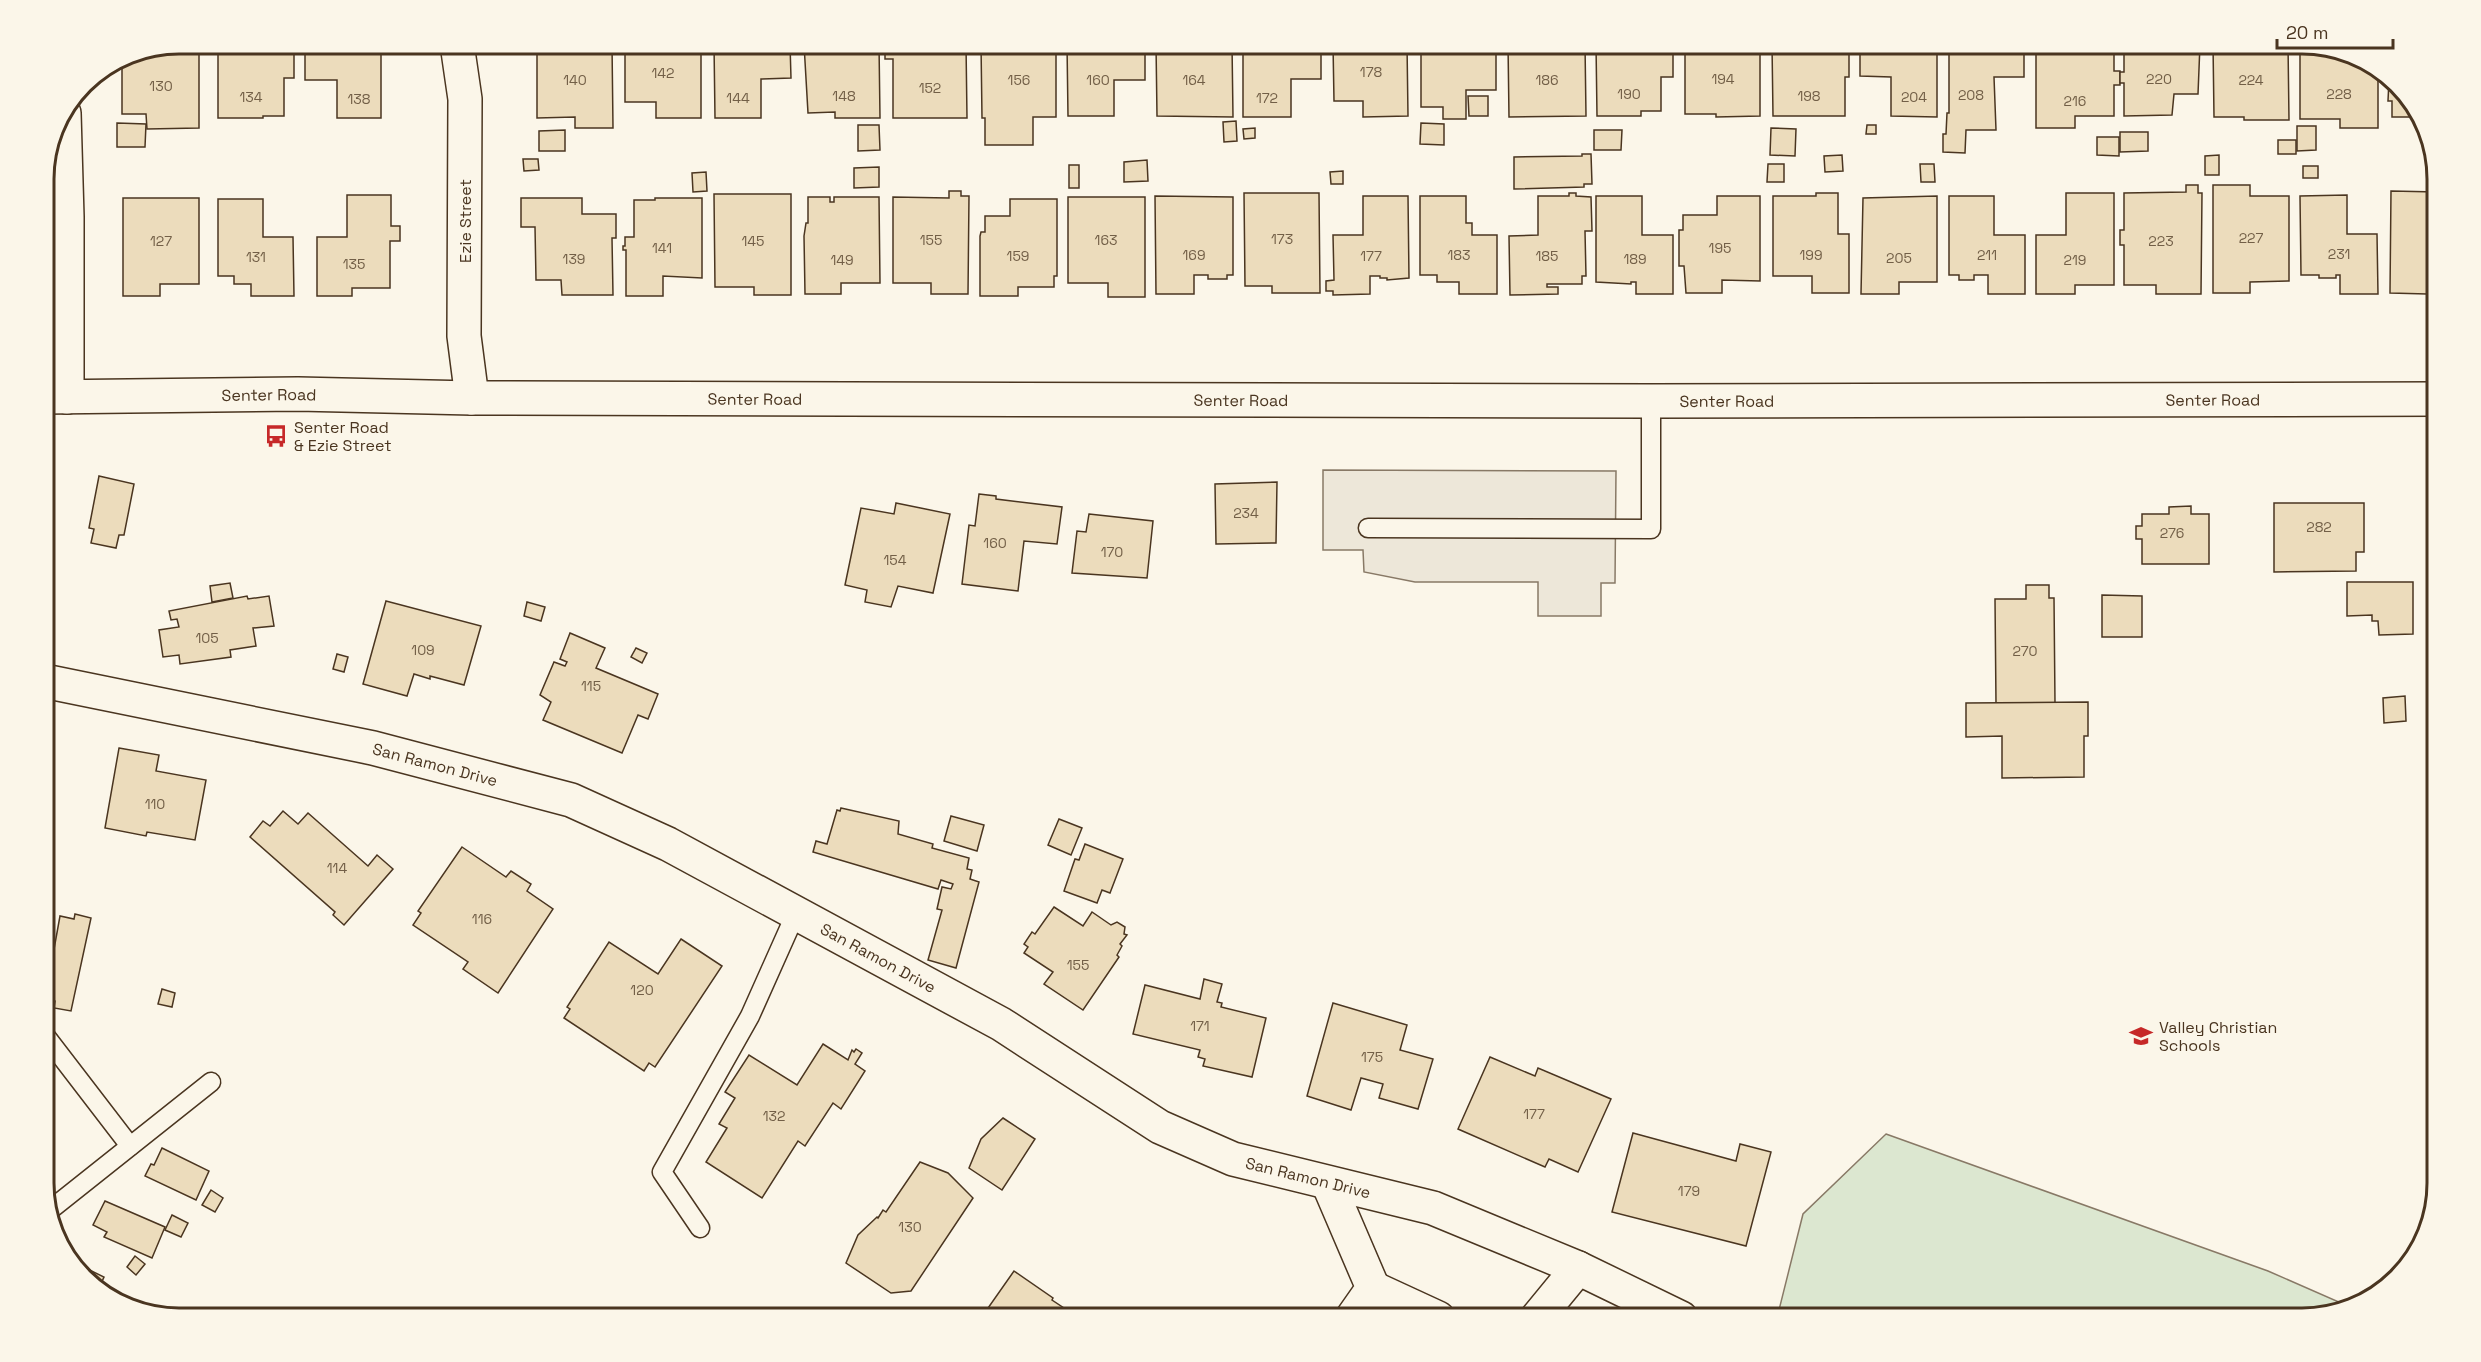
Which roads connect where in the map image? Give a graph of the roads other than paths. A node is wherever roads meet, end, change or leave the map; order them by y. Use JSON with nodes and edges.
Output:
{"nodes":[{"id":1,"x":458,"y":54,"type":"edge"},
{"id":2,"x":65,"y":130,"type":"edge"},
{"id":3,"x":67,"y":217,"type":"junction"},
{"id":4,"x":54,"y":243,"type":"edge"},
{"id":5,"x":55,"y":397,"type":"edge"},
{"id":6,"x":472,"y":398,"type":"junction"},
{"id":7,"x":2427,"y":399,"type":"edge"},
{"id":8,"x":1651,"y":402,"type":"junction"},
{"id":9,"x":1368,"y":528,"type":"dead end"},
{"id":10,"x":54,"y":683,"type":"edge"},
{"id":11,"x":796,"y":913,"type":"junction"},
{"id":12,"x":54,"y":1048,"type":"edge"},
{"id":13,"x":211,"y":1082,"type":"dead end"},
{"id":14,"x":130,"y":1146,"type":"junction"},
{"id":15,"x":1328,"y":1183,"type":"junction"},
{"id":16,"x":56,"y":1205,"type":"edge"},
{"id":17,"x":700,"y":1228,"type":"dead end"},
{"id":18,"x":1578,"y":1268,"type":"junction"},
{"id":19,"x":1373,"y":1288,"type":"junction"},
{"id":20,"x":1360,"y":1308,"type":"edge"},
{"id":21,"x":1416,"y":1308,"type":"edge"},
{"id":22,"x":1545,"y":1308,"type":"edge"},
{"id":23,"x":1660,"y":1308,"type":"edge"}],
"edges":[{"from":1,"to":6,"type":"street","name":"Ezie Street"},
{"from":2,"to":3,"type":"street"},
{"from":3,"to":4,"type":"street"},
{"from":3,"to":5,"type":"street"},
{"from":5,"to":6,"type":"street","name":"Senter Road"},
{"from":6,"to":8,"type":"street","name":"Senter Road"},
{"from":7,"to":8,"type":"street","name":"Senter Road"},
{"from":8,"to":9,"type":"lane"},
{"from":10,"to":11,"type":"street","name":"San Ramon Drive"},
{"from":11,"to":15,"type":"street","name":"San Ramon Drive"},
{"from":11,"to":17,"type":"lane"},
{"from":12,"to":14,"type":"lane"},
{"from":13,"to":14,"type":"lane"},
{"from":14,"to":16,"type":"lane"},
{"from":15,"to":18,"type":"street","name":"San Ramon Drive"},
{"from":15,"to":19,"type":"street"},
{"from":18,"to":22,"type":"street"},
{"from":18,"to":23,"type":"street","name":"San Ramon Drive"},
{"from":19,"to":20,"type":"street"},
{"from":19,"to":21,"type":"street"}]}
